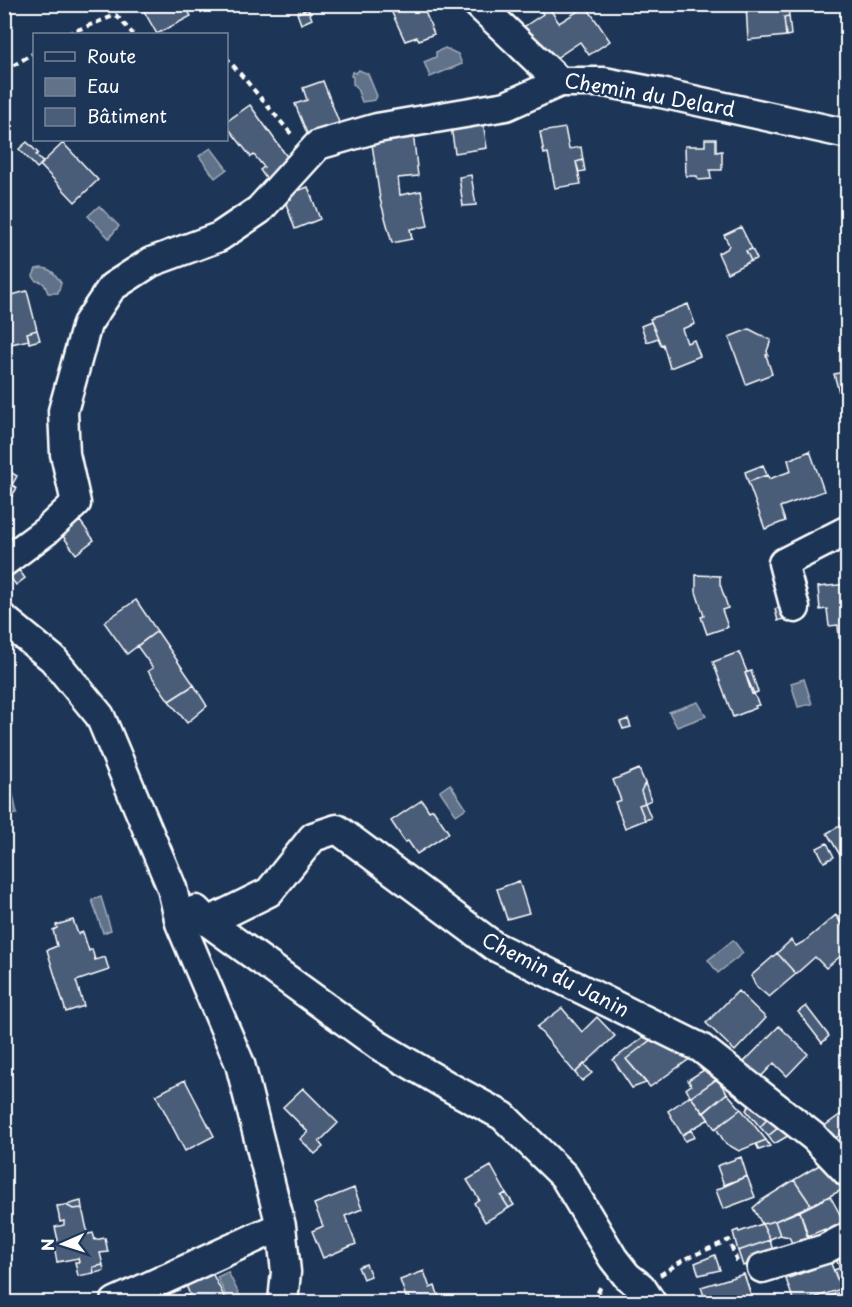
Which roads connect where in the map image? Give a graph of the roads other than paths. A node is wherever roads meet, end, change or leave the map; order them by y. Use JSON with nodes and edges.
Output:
{"nodes":[{"id":1,"x":478,"y":4,"type":"edge"},
{"id":2,"x":560,"y":82,"type":"junction"},
{"id":3,"x":848,"y":134,"type":"edge"},
{"id":4,"x":848,"y":530,"type":"edge"},
{"id":5,"x":4,"y":562,"type":"edge"},
{"id":6,"x":795,"y":608,"type":"dead end"},
{"id":7,"x":4,"y":619,"type":"edge"},
{"id":8,"x":172,"y":888,"type":"junction"},
{"id":9,"x":208,"y":922,"type":"junction"},
{"id":10,"x":848,"y":1173,"type":"edge"},
{"id":11,"x":282,"y":1226,"type":"junction"},
{"id":12,"x":848,"y":1237,"type":"edge"},
{"id":13,"x":762,"y":1268,"type":"road end"},
{"id":14,"x":646,"y":1295,"type":"edge"},
{"id":15,"x":115,"y":1302,"type":"edge"},
{"id":16,"x":283,"y":1302,"type":"edge"}],
"edges":[{"from":1,"to":2,"type":"street","name":"Chemin du Delard"},
{"from":2,"to":3,"type":"street","name":"Chemin du Delard"},
{"from":2,"to":5,"type":"street"},
{"from":4,"to":6,"type":"street"},
{"from":7,"to":8,"type":"street"},
{"from":8,"to":9,"type":"street"},
{"from":8,"to":11,"type":"street"},
{"from":9,"to":10,"type":"street","name":"Chemin du Janin"},
{"from":9,"to":14,"type":"street"},
{"from":11,"to":15,"type":"street"},
{"from":11,"to":16,"type":"street"},
{"from":12,"to":13,"type":"street"}]}
